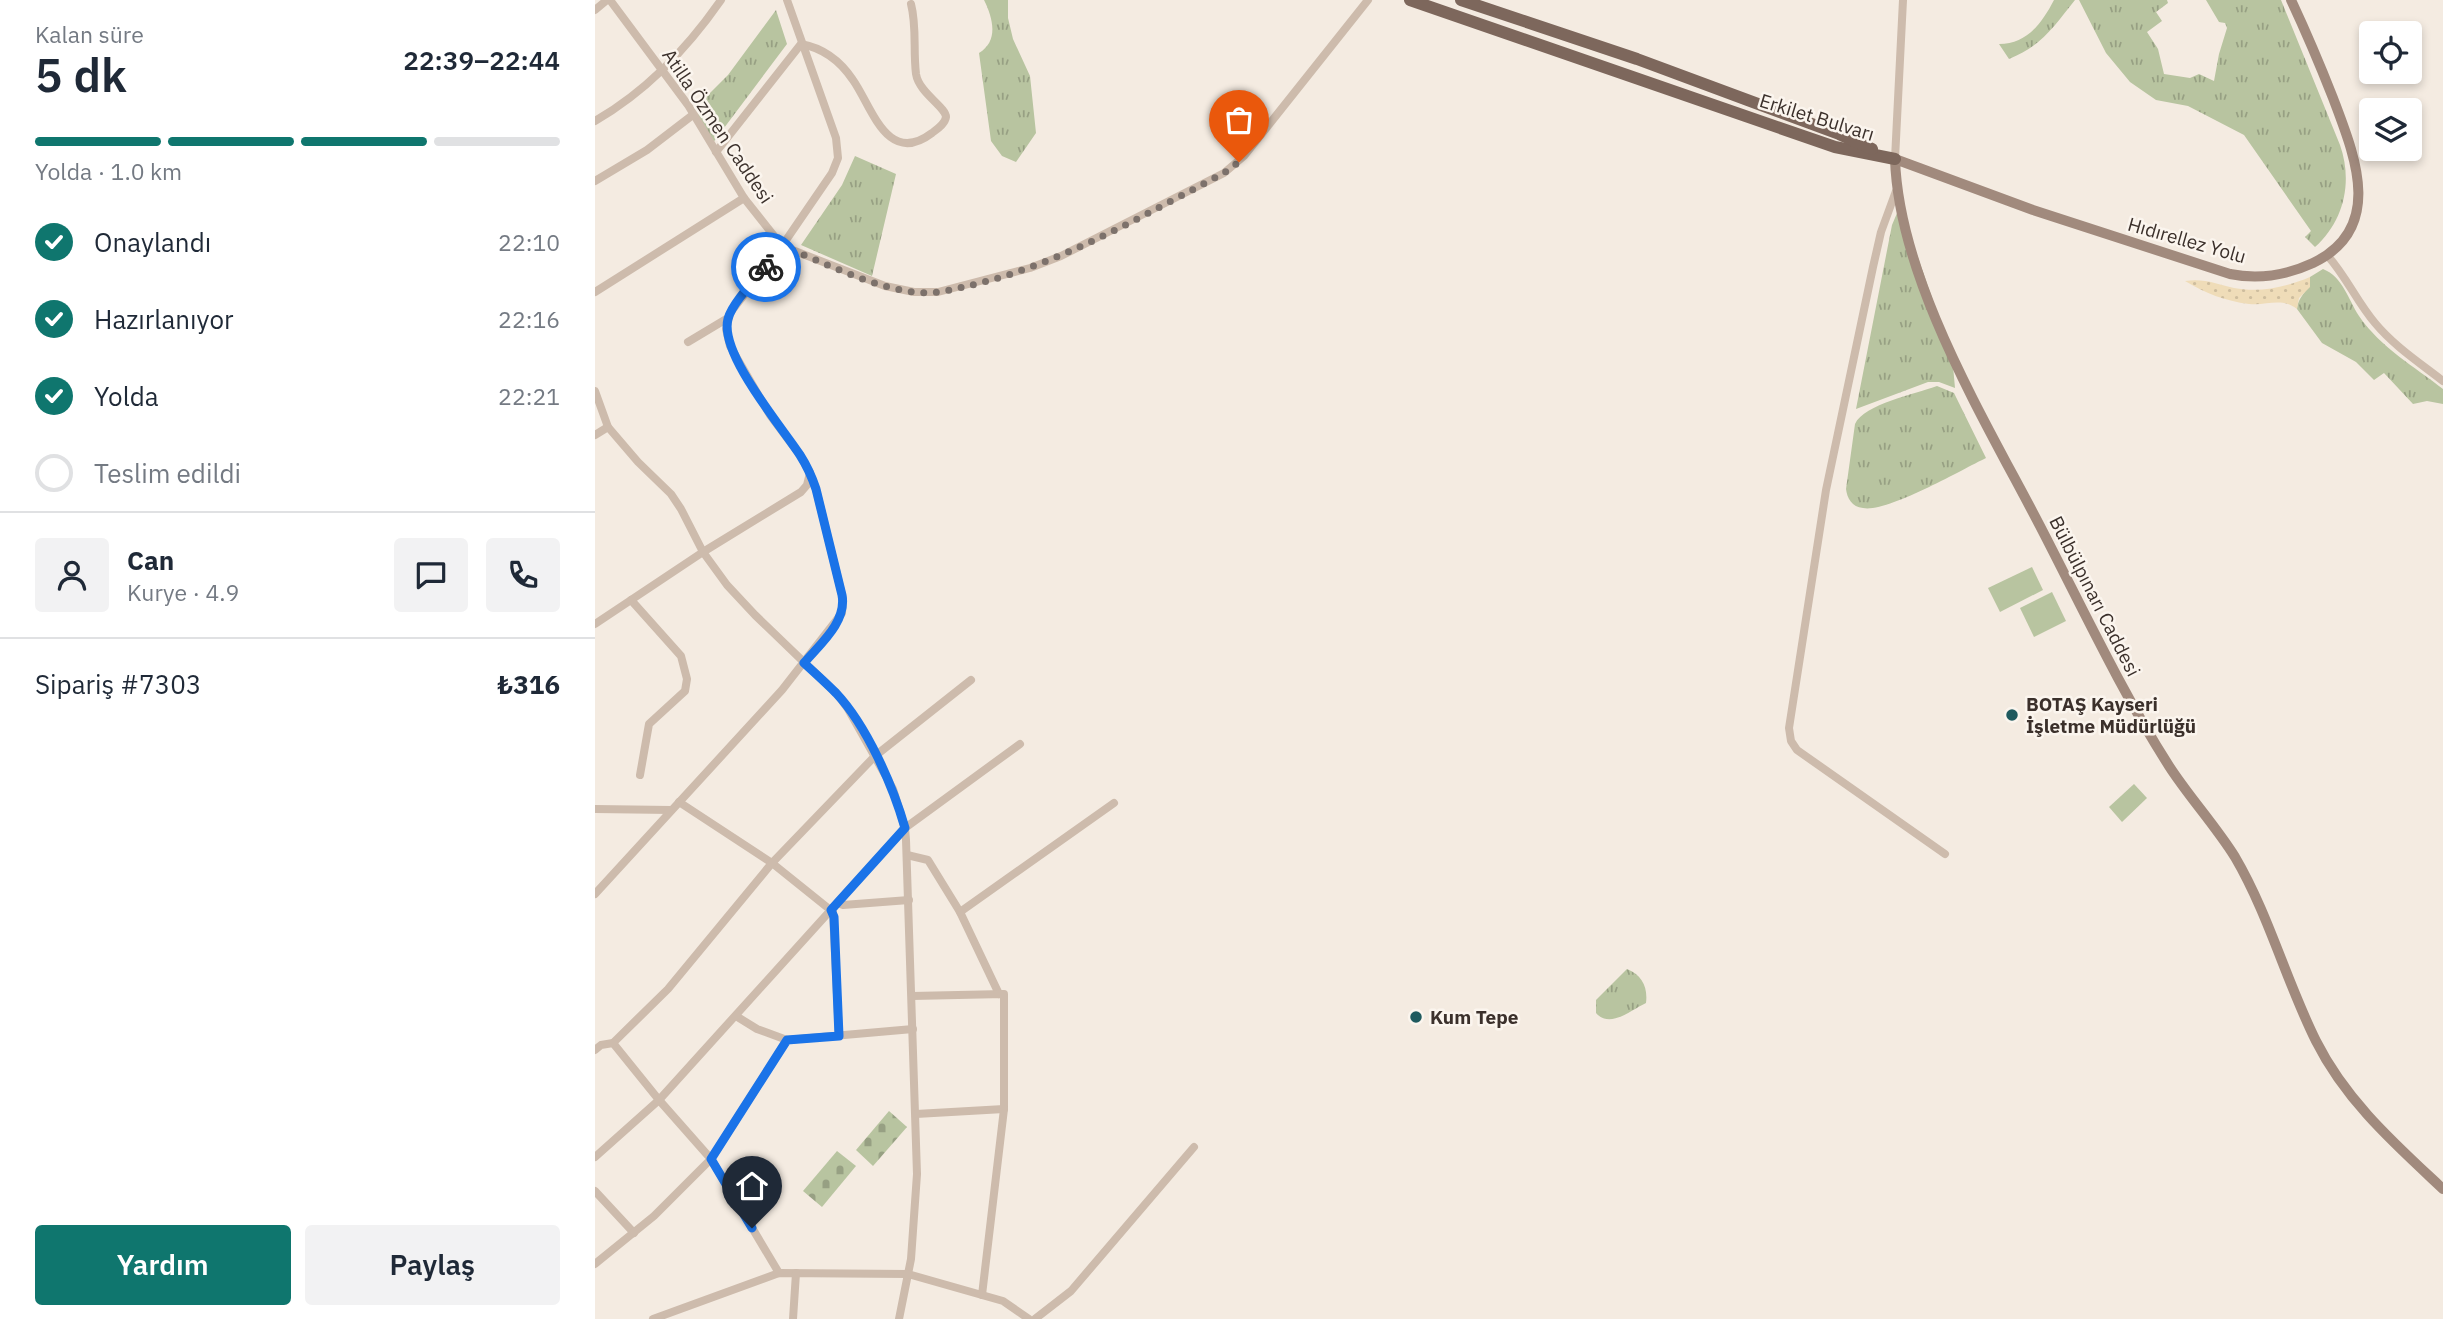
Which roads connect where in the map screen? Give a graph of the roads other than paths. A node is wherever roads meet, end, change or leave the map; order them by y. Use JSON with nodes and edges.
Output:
{"nodes":[{"id":1,"x":608,"y":0,"type":"edge"},
{"id":2,"x":721,"y":0,"type":"edge"},
{"id":3,"x":787,"y":0,"type":"edge"},
{"id":4,"x":1368,"y":0,"type":"edge"},
{"id":5,"x":1410,"y":0,"type":"edge"},
{"id":6,"x":1461,"y":0,"type":"edge"},
{"id":7,"x":1903,"y":0,"type":"edge"},
{"id":8,"x":2291,"y":0,"type":"edge"},
{"id":9,"x":911,"y":4,"type":"dead end"},
{"id":10,"x":595,"y":10,"type":"edge"},
{"id":11,"x":801,"y":44,"type":"junction"},
{"id":12,"x":663,"y":71,"type":"junction"},
{"id":13,"x":694,"y":114,"type":"junction"},
{"id":14,"x":595,"y":121,"type":"edge"},
{"id":15,"x":716,"y":152,"type":"junction"},
{"id":16,"x":1895,"y":159,"type":"junction"},
{"id":17,"x":595,"y":181,"type":"edge"},
{"id":18,"x":1896,"y":191,"type":"junction"},
{"id":19,"x":744,"y":198,"type":"junction"},
{"id":20,"x":782,"y":246,"type":"junction"},
{"id":21,"x":2327,"y":255,"type":"junction"},
{"id":22,"x":595,"y":292,"type":"edge"},
{"id":23,"x":728,"y":318,"type":"junction"},
{"id":24,"x":688,"y":342,"type":"dead end"},
{"id":25,"x":2443,"y":381,"type":"edge"},
{"id":26,"x":595,"y":391,"type":"edge"},
{"id":27,"x":608,"y":427,"type":"junction"},
{"id":28,"x":595,"y":435,"type":"edge"},
{"id":29,"x":810,"y":472,"type":"junction"},
{"id":30,"x":703,"y":552,"type":"junction"},
{"id":31,"x":631,"y":600,"type":"junction"},
{"id":32,"x":595,"y":624,"type":"edge"},
{"id":33,"x":804,"y":663,"type":"junction"},
{"id":34,"x":971,"y":680,"type":"dead end"},
{"id":35,"x":1020,"y":744,"type":"dead end"},
{"id":36,"x":876,"y":756,"type":"junction"},
{"id":37,"x":641,"y":775,"type":"dead end"},
{"id":38,"x":679,"y":802,"type":"junction"},
{"id":39,"x":1114,"y":803,"type":"dead end"},
{"id":40,"x":595,"y":809,"type":"edge"},
{"id":41,"x":671,"y":810,"type":"junction"},
{"id":42,"x":905,"y":828,"type":"junction"},
{"id":43,"x":907,"y":855,"type":"junction"},
{"id":44,"x":1945,"y":855,"type":"dead end"},
{"id":45,"x":772,"y":863,"type":"junction"},
{"id":46,"x":595,"y":894,"type":"edge"},
{"id":47,"x":908,"y":900,"type":"junction"},
{"id":48,"x":834,"y":907,"type":"junction"},
{"id":49,"x":960,"y":912,"type":"junction"},
{"id":50,"x":999,"y":994,"type":"junction"},
{"id":51,"x":912,"y":996,"type":"junction"},
{"id":52,"x":736,"y":1016,"type":"junction"},
{"id":53,"x":913,"y":1029,"type":"junction"},
{"id":54,"x":839,"y":1036,"type":"junction"},
{"id":55,"x":787,"y":1040,"type":"junction"},
{"id":56,"x":613,"y":1043,"type":"junction"},
{"id":57,"x":595,"y":1050,"type":"edge"},
{"id":58,"x":659,"y":1101,"type":"junction"},
{"id":59,"x":1003,"y":1109,"type":"junction"},
{"id":60,"x":916,"y":1114,"type":"junction"},
{"id":61,"x":1194,"y":1147,"type":"dead end"},
{"id":62,"x":595,"y":1157,"type":"edge"},
{"id":63,"x":711,"y":1159,"type":"junction"},
{"id":64,"x":2443,"y":1189,"type":"edge"},
{"id":65,"x":595,"y":1191,"type":"edge"},
{"id":66,"x":634,"y":1233,"type":"junction"},
{"id":67,"x":595,"y":1264,"type":"edge"},
{"id":68,"x":779,"y":1273,"type":"junction"},
{"id":69,"x":796,"y":1273,"type":"junction"},
{"id":70,"x":908,"y":1274,"type":"junction"},
{"id":71,"x":982,"y":1295,"type":"junction"},
{"id":72,"x":653,"y":1319,"type":"edge"},
{"id":73,"x":793,"y":1319,"type":"edge"},
{"id":74,"x":899,"y":1319,"type":"edge"},
{"id":75,"x":1029,"y":1319,"type":"edge"},
{"id":76,"x":1035,"y":1319,"type":"edge"}],
"edges":[{"from":1,"to":10,"type":"street"},
{"from":1,"to":12,"type":"street","name":"Atilla Özmen Caddesi"},
{"from":2,"to":12,"type":"street"},
{"from":3,"to":11,"type":"street"},
{"from":4,"to":20,"type":"street","name":"Atilla Özmen Caddesi"},
{"from":5,"to":16,"type":"main road","name":"Erkilet Bulvarı"},
{"from":6,"to":16,"type":"main road","name":"Erkilet Bulvarı"},
{"from":7,"to":16,"type":"street"},
{"from":8,"to":21,"type":"street","name":"Hıdırellez Yolu"},
{"from":9,"to":11,"type":"street"},
{"from":11,"to":15,"type":"street"},
{"from":11,"to":20,"type":"street"},
{"from":12,"to":13,"type":"street","name":"Atilla Özmen Caddesi"},
{"from":12,"to":14,"type":"street"},
{"from":13,"to":15,"type":"street","name":"Atilla Özmen Caddesi"},
{"from":13,"to":17,"type":"street"},
{"from":15,"to":19,"type":"street","name":"Atilla Özmen Caddesi"},
{"from":16,"to":18,"type":"street","name":"Bülbülpınarı Caddesi"},
{"from":16,"to":21,"type":"street","name":"Hıdırellez Yolu"},
{"from":18,"to":44,"type":"street"},
{"from":18,"to":64,"type":"street","name":"Bülbülpınarı Caddesi"},
{"from":19,"to":20,"type":"street","name":"Atilla Özmen Caddesi"},
{"from":19,"to":22,"type":"street"},
{"from":20,"to":23,"type":"street"},
{"from":21,"to":25,"type":"street"},
{"from":23,"to":24,"type":"street"},
{"from":23,"to":29,"type":"street"},
{"from":26,"to":27,"type":"street"},
{"from":27,"to":28,"type":"street"},
{"from":27,"to":30,"type":"street"},
{"from":29,"to":30,"type":"street"},
{"from":29,"to":33,"type":"street"},
{"from":30,"to":31,"type":"street"},
{"from":30,"to":33,"type":"street"},
{"from":31,"to":32,"type":"street"},
{"from":31,"to":37,"type":"street"},
{"from":33,"to":36,"type":"street"},
{"from":33,"to":38,"type":"street"},
{"from":34,"to":36,"type":"street"},
{"from":35,"to":42,"type":"street"},
{"from":36,"to":42,"type":"street"},
{"from":36,"to":45,"type":"street"},
{"from":38,"to":41,"type":"street"},
{"from":38,"to":45,"type":"street"},
{"from":39,"to":49,"type":"street"},
{"from":40,"to":41,"type":"street"},
{"from":41,"to":46,"type":"street"},
{"from":42,"to":43,"type":"street"},
{"from":42,"to":48,"type":"street"},
{"from":43,"to":47,"type":"street"},
{"from":43,"to":49,"type":"street"},
{"from":45,"to":48,"type":"street"},
{"from":45,"to":56,"type":"street"},
{"from":47,"to":48,"type":"street"},
{"from":47,"to":51,"type":"street"},
{"from":48,"to":52,"type":"street"},
{"from":48,"to":54,"type":"street"},
{"from":49,"to":50,"type":"street"},
{"from":50,"to":51,"type":"street"},
{"from":50,"to":59,"type":"street"},
{"from":51,"to":53,"type":"street"},
{"from":52,"to":55,"type":"street"},
{"from":52,"to":58,"type":"street"},
{"from":53,"to":54,"type":"street"},
{"from":53,"to":60,"type":"street"},
{"from":54,"to":55,"type":"street"},
{"from":55,"to":63,"type":"street"},
{"from":56,"to":57,"type":"street"},
{"from":56,"to":58,"type":"street"},
{"from":58,"to":62,"type":"street"},
{"from":58,"to":63,"type":"street"},
{"from":59,"to":60,"type":"street"},
{"from":59,"to":71,"type":"street"},
{"from":60,"to":70,"type":"street"},
{"from":61,"to":76,"type":"street"},
{"from":63,"to":66,"type":"street"},
{"from":63,"to":68,"type":"street"},
{"from":65,"to":66,"type":"street"},
{"from":66,"to":67,"type":"street"},
{"from":68,"to":69,"type":"street"},
{"from":68,"to":72,"type":"street"},
{"from":69,"to":70,"type":"street"},
{"from":69,"to":73,"type":"street"},
{"from":70,"to":71,"type":"street"},
{"from":70,"to":74,"type":"street"},
{"from":71,"to":75,"type":"street"}]}
